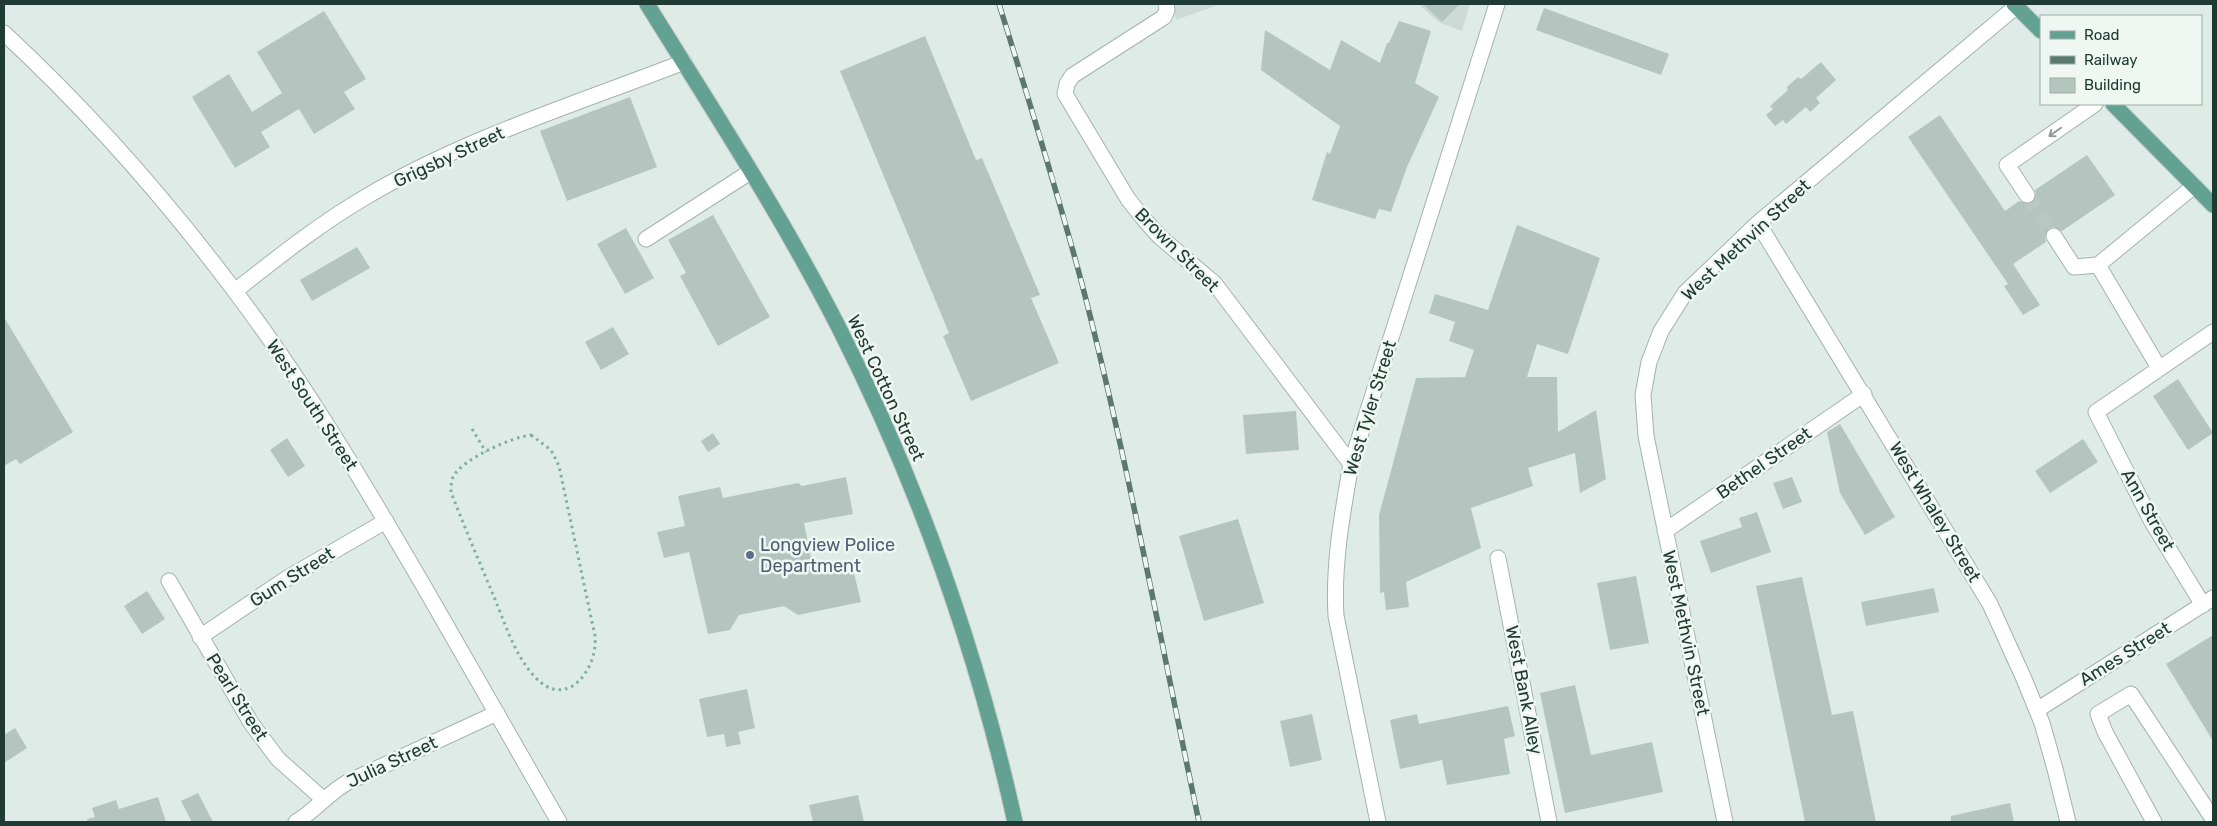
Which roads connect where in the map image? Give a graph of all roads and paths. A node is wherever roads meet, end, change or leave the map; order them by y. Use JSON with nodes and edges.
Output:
{"nodes":[{"id":1,"x":647,"y":4,"type":"edge"},
{"id":2,"x":1166,"y":4,"type":"edge"},
{"id":3,"x":1497,"y":4,"type":"edge"},
{"id":4,"x":2016,"y":4,"type":"edge"},
{"id":5,"x":2040,"y":30,"type":"edge"},
{"id":6,"x":4,"y":33,"type":"edge"},
{"id":7,"x":684,"y":62,"type":"junction"},
{"id":8,"x":2094,"y":105,"type":"edge"},
{"id":9,"x":2114,"y":105,"type":"edge"},
{"id":10,"x":750,"y":172,"type":"junction"},
{"id":11,"x":2194,"y":186,"type":"junction"},
{"id":12,"x":2027,"y":195,"type":"tunnel mouth"},
{"id":13,"x":2213,"y":205,"type":"edge"},
{"id":14,"x":1758,"y":223,"type":"junction"},
{"id":15,"x":2054,"y":236,"type":"tunnel mouth"},
{"id":16,"x":646,"y":239,"type":"dead end"},
{"id":17,"x":2098,"y":265,"type":"junction"},
{"id":18,"x":235,"y":291,"type":"junction"},
{"id":19,"x":2213,"y":332,"type":"edge"},
{"id":20,"x":2160,"y":368,"type":"junction"},
{"id":21,"x":1864,"y":394,"type":"junction"},
{"id":22,"x":472,"y":429,"type":"dead end"},
{"id":23,"x":486,"y":452,"type":"junction"},
{"id":24,"x":1351,"y":464,"type":"junction"},
{"id":25,"x":386,"y":521,"type":"junction"},
{"id":26,"x":1665,"y":531,"type":"junction"},
{"id":27,"x":1498,"y":558,"type":"dead end"},
{"id":28,"x":169,"y":581,"type":"dead end"},
{"id":29,"x":2208,"y":602,"type":"edge"},
{"id":30,"x":200,"y":637,"type":"junction"},
{"id":31,"x":2037,"y":710,"type":"junction"},
{"id":32,"x":497,"y":713,"type":"junction"},
{"id":33,"x":323,"y":799,"type":"junction"},
{"id":34,"x":2213,"y":819,"type":"edge"},
{"id":35,"x":296,"y":822,"type":"edge"},
{"id":36,"x":559,"y":822,"type":"edge"},
{"id":37,"x":1015,"y":822,"type":"edge"},
{"id":38,"x":1378,"y":822,"type":"edge"},
{"id":39,"x":1549,"y":822,"type":"edge"},
{"id":40,"x":1725,"y":822,"type":"edge"},
{"id":41,"x":2068,"y":822,"type":"edge"},
{"id":42,"x":2154,"y":822,"type":"edge"}],
"edges":[{"from":1,"to":7,"type":"main road","name":"West Cotton Street"},
{"from":2,"to":24,"type":"street","name":"Brown Street"},
{"from":3,"to":24,"type":"street","name":"West Tyler Street"},
{"from":4,"to":5,"type":"main road"},
{"from":4,"to":14,"type":"street","name":"West Methvin Street"},
{"from":6,"to":18,"type":"street","name":"West South Street"},
{"from":7,"to":10,"type":"main road","name":"West Cotton Street"},
{"from":7,"to":18,"type":"street","name":"Grigsby Street"},
{"from":8,"to":12,"type":"street","one_way":true},
{"from":9,"to":11,"type":"main road"},
{"from":10,"to":16,"type":"street"},
{"from":10,"to":37,"type":"main road","name":"West Cotton Street"},
{"from":11,"to":13,"type":"main road"},
{"from":11,"to":17,"type":"street"},
{"from":14,"to":21,"type":"street","name":"West Whaley Street"},
{"from":14,"to":26,"type":"street","name":"West Methvin Street"},
{"from":15,"to":17,"type":"street"},
{"from":17,"to":20,"type":"street"},
{"from":18,"to":25,"type":"street","name":"West South Street"},
{"from":19,"to":20,"type":"street"},
{"from":20,"to":29,"type":"street","name":"Ann Street"},
{"from":21,"to":26,"type":"street","name":"Bethel Street"},
{"from":21,"to":31,"type":"street","name":"West Whaley Street"},
{"from":22,"to":23,"type":"path"},
{"from":23,"to":23,"type":"path"},
{"from":24,"to":38,"type":"street","name":"West Tyler Street"},
{"from":25,"to":30,"type":"street","name":"Gum Street"},
{"from":25,"to":32,"type":"street","name":"West South Street"},
{"from":26,"to":40,"type":"street","name":"West Methvin Street"},
{"from":27,"to":39,"type":"street","name":"West Bank Alley"},
{"from":28,"to":30,"type":"street","name":"Pearl Street"},
{"from":29,"to":31,"type":"street","name":"Ames Street"},
{"from":30,"to":33,"type":"street","name":"Pearl Street"},
{"from":31,"to":41,"type":"street","name":"West Whaley Street"},
{"from":32,"to":33,"type":"street","name":"Julia Street"},
{"from":32,"to":36,"type":"street","name":"West South Street"},
{"from":33,"to":35,"type":"street","name":"Julia Street"},
{"from":34,"to":42,"type":"street"}]}
